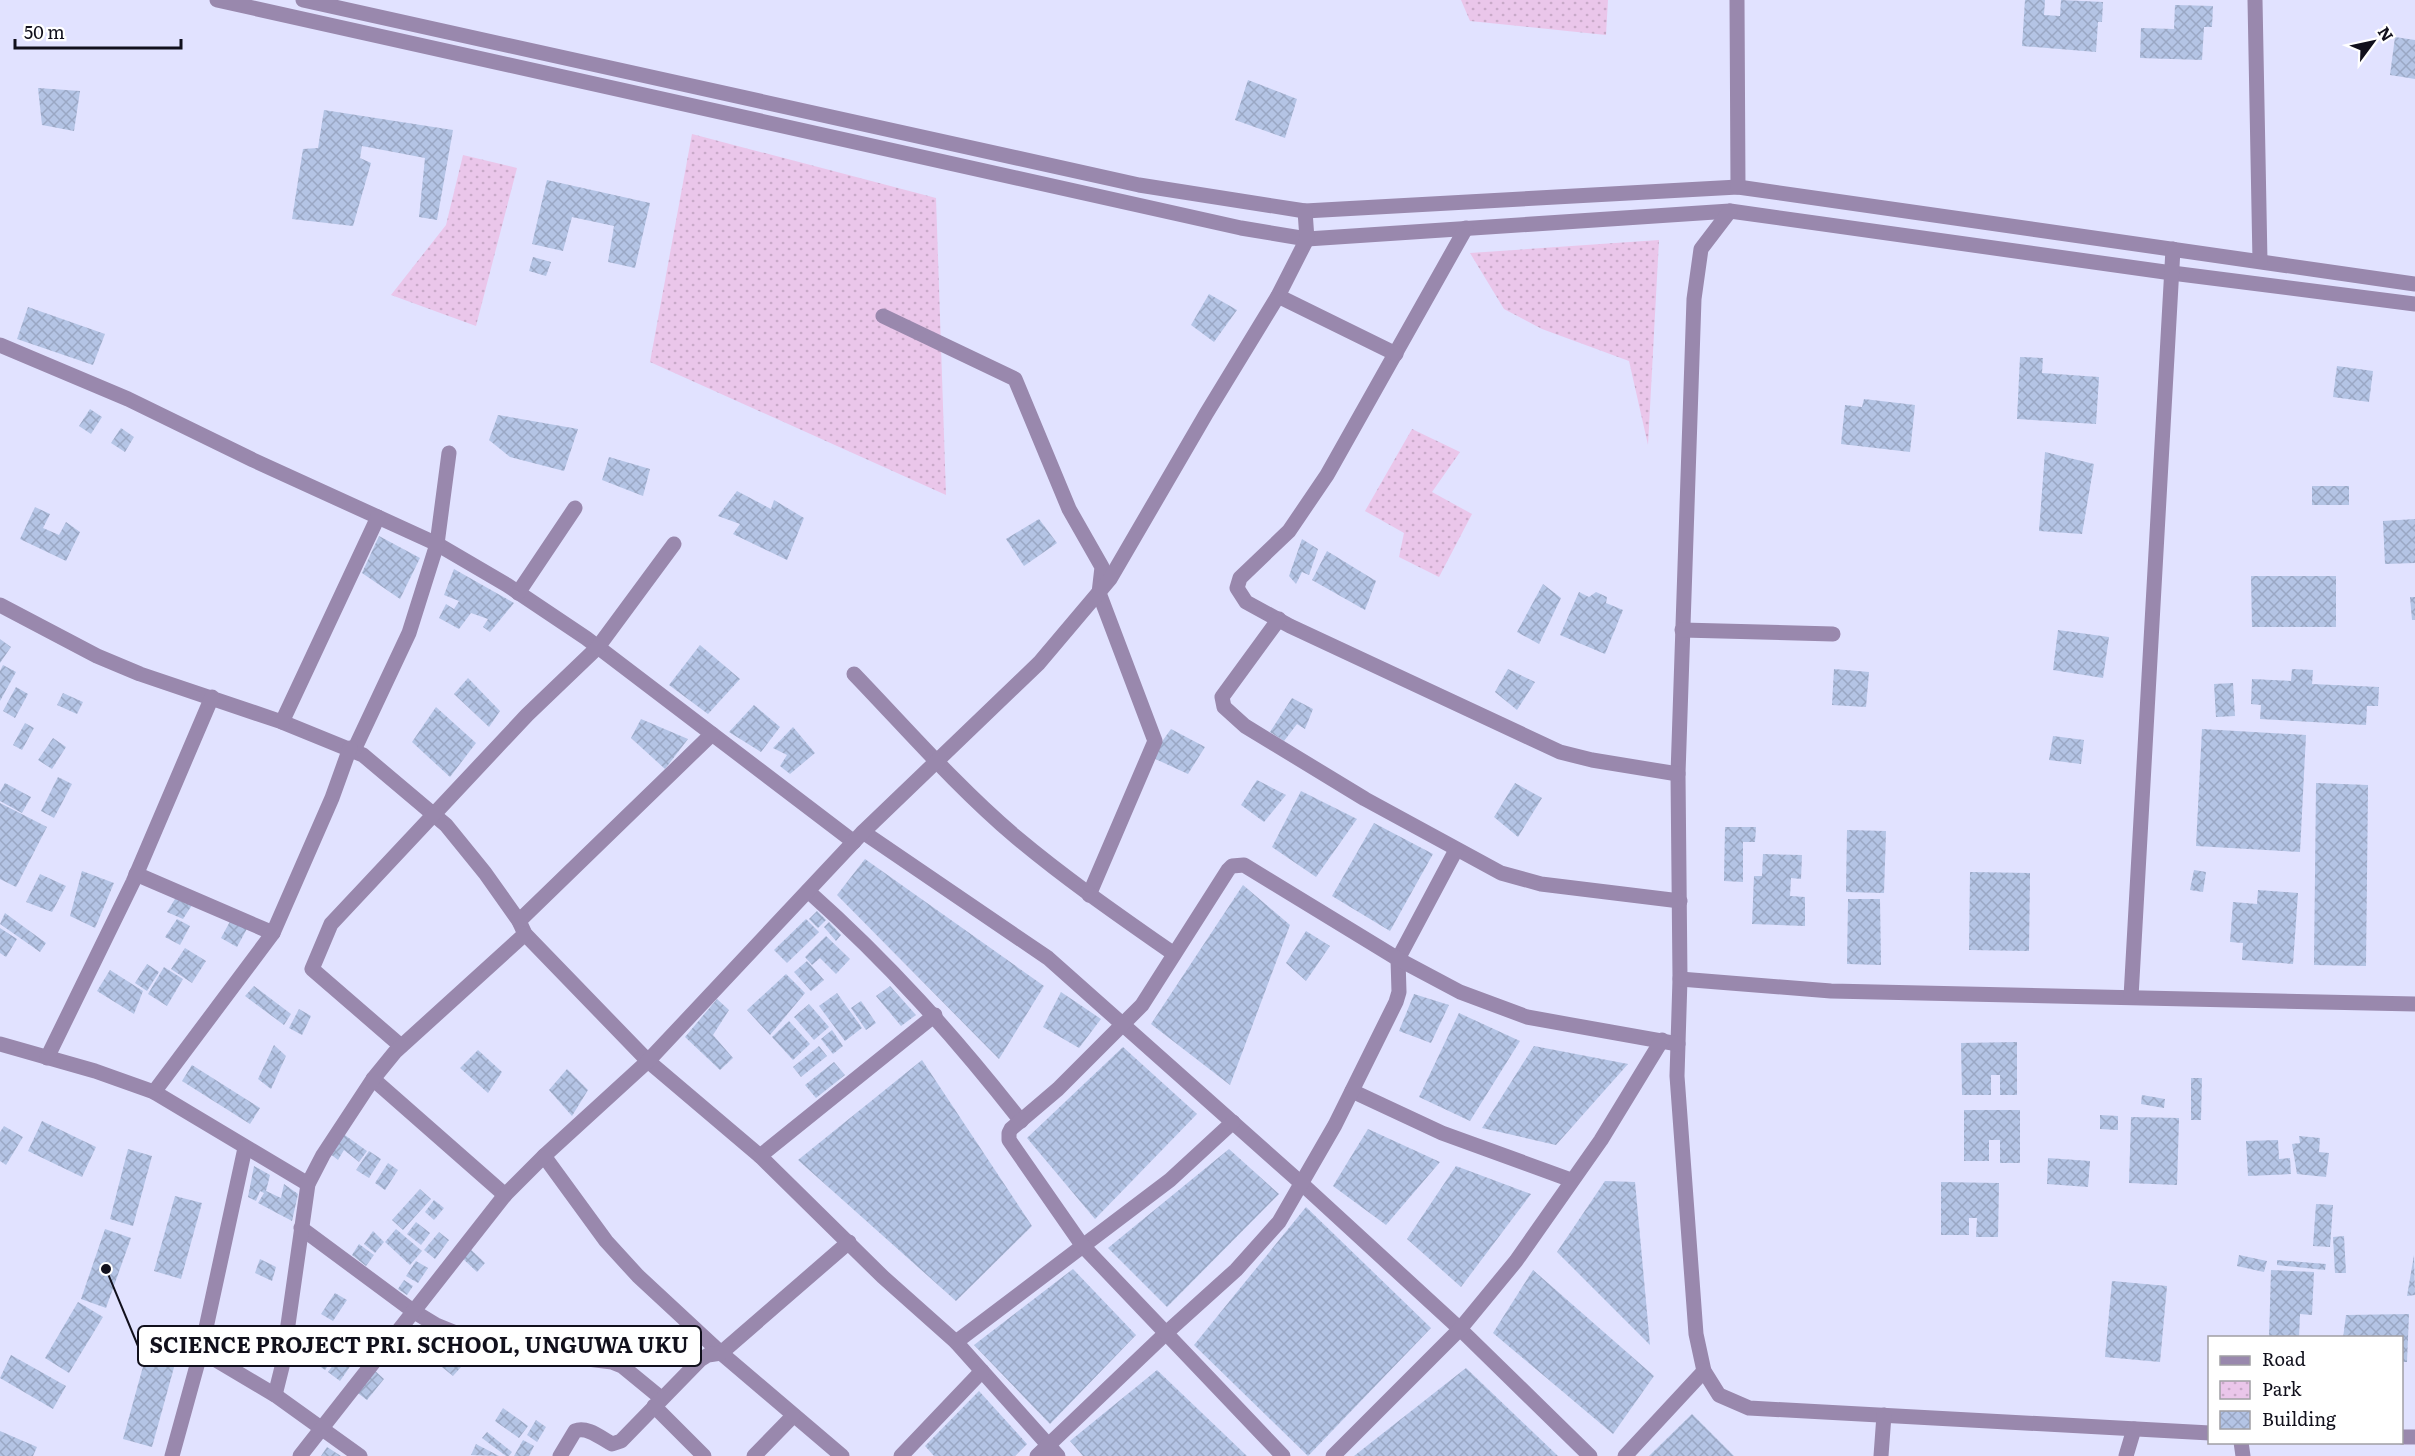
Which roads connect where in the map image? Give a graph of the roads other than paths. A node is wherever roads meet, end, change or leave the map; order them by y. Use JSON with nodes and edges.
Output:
{"nodes":[{"id":1,"x":217,"y":0,"type":"edge"},
{"id":2,"x":303,"y":0,"type":"edge"},
{"id":3,"x":1737,"y":0,"type":"edge"},
{"id":4,"x":2255,"y":0,"type":"edge"},
{"id":5,"x":1738,"y":187,"type":"junction"},
{"id":6,"x":1305,"y":211,"type":"junction"},
{"id":7,"x":1730,"y":211,"type":"junction"},
{"id":8,"x":1466,"y":228,"type":"junction"},
{"id":9,"x":1307,"y":238,"type":"junction"},
{"id":10,"x":2173,"y":249,"type":"junction"},
{"id":11,"x":2260,"y":261,"type":"junction"},
{"id":12,"x":2172,"y":273,"type":"junction"},
{"id":13,"x":2415,"y":284,"type":"edge"},
{"id":14,"x":1278,"y":296,"type":"junction"},
{"id":15,"x":2415,"y":304,"type":"edge"},
{"id":16,"x":883,"y":316,"type":"dead end"},
{"id":17,"x":0,"y":345,"type":"edge"},
{"id":18,"x":1396,"y":354,"type":"junction"},
{"id":19,"x":449,"y":453,"type":"dead end"},
{"id":20,"x":576,"y":508,"type":"dead end"},
{"id":21,"x":378,"y":517,"type":"junction"},
{"id":22,"x":437,"y":544,"type":"junction"},
{"id":23,"x":674,"y":544,"type":"dead end"},
{"id":24,"x":518,"y":593,"type":"junction"},
{"id":25,"x":1099,"y":593,"type":"junction"},
{"id":26,"x":0,"y":605,"type":"edge"},
{"id":27,"x":1279,"y":620,"type":"junction"},
{"id":28,"x":1682,"y":630,"type":"junction"},
{"id":29,"x":1833,"y":634,"type":"dead end"},
{"id":30,"x":597,"y":647,"type":"junction"},
{"id":31,"x":854,"y":674,"type":"dead end"},
{"id":32,"x":212,"y":697,"type":"junction"},
{"id":33,"x":282,"y":722,"type":"junction"},
{"id":34,"x":712,"y":734,"type":"junction"},
{"id":35,"x":352,"y":749,"type":"junction"},
{"id":36,"x":938,"y":762,"type":"junction"},
{"id":37,"x":1677,"y":774,"type":"junction"},
{"id":38,"x":433,"y":813,"type":"junction"},
{"id":39,"x":859,"y":837,"type":"junction"},
{"id":40,"x":1456,"y":850,"type":"junction"},
{"id":41,"x":136,"y":874,"type":"junction"},
{"id":42,"x":808,"y":891,"type":"junction"},
{"id":43,"x":1089,"y":895,"type":"junction"},
{"id":44,"x":1680,"y":901,"type":"junction"},
{"id":45,"x":522,"y":927,"type":"junction"},
{"id":46,"x":273,"y":933,"type":"junction"},
{"id":47,"x":1174,"y":954,"type":"junction"},
{"id":48,"x":1398,"y":959,"type":"junction"},
{"id":49,"x":1680,"y":979,"type":"junction"},
{"id":50,"x":2131,"y":997,"type":"junction"},
{"id":51,"x":2415,"y":1004,"type":"edge"},
{"id":52,"x":934,"y":1015,"type":"junction"},
{"id":53,"x":1125,"y":1024,"type":"junction"},
{"id":54,"x":1662,"y":1040,"type":"junction"},
{"id":55,"x":0,"y":1044,"type":"edge"},
{"id":56,"x":1678,"y":1044,"type":"junction"},
{"id":57,"x":401,"y":1046,"type":"junction"},
{"id":58,"x":47,"y":1058,"type":"junction"},
{"id":59,"x":648,"y":1061,"type":"junction"},
{"id":60,"x":373,"y":1079,"type":"junction"},
{"id":61,"x":1352,"y":1091,"type":"junction"},
{"id":62,"x":154,"y":1092,"type":"junction"},
{"id":63,"x":1021,"y":1121,"type":"junction"},
{"id":64,"x":1233,"y":1122,"type":"junction"},
{"id":65,"x":245,"y":1148,"type":"junction"},
{"id":66,"x":544,"y":1156,"type":"junction"},
{"id":67,"x":760,"y":1156,"type":"junction"},
{"id":68,"x":1571,"y":1180,"type":"junction"},
{"id":69,"x":1301,"y":1183,"type":"junction"},
{"id":70,"x":308,"y":1184,"type":"junction"},
{"id":71,"x":505,"y":1195,"type":"junction"},
{"id":72,"x":302,"y":1228,"type":"junction"},
{"id":73,"x":849,"y":1242,"type":"junction"},
{"id":74,"x":1082,"y":1245,"type":"junction"},
{"id":75,"x":413,"y":1311,"type":"junction"},
{"id":76,"x":1460,"y":1329,"type":"junction"},
{"id":77,"x":1165,"y":1334,"type":"junction"},
{"id":78,"x":956,"y":1342,"type":"junction"},
{"id":79,"x":201,"y":1351,"type":"junction"},
{"id":80,"x":721,"y":1353,"type":"junction"},
{"id":81,"x":982,"y":1371,"type":"junction"},
{"id":82,"x":1704,"y":1371,"type":"junction"},
{"id":83,"x":275,"y":1395,"type":"junction"},
{"id":84,"x":658,"y":1402,"type":"junction"},
{"id":85,"x":1884,"y":1415,"type":"junction"},
{"id":86,"x":793,"y":1416,"type":"junction"},
{"id":87,"x":2134,"y":1429,"type":"junction"},
{"id":88,"x":321,"y":1430,"type":"junction"},
{"id":89,"x":2208,"y":1433,"type":"edge"},
{"id":90,"x":1054,"y":1450,"type":"edge"},
{"id":91,"x":172,"y":1456,"type":"edge"},
{"id":92,"x":300,"y":1456,"type":"edge"},
{"id":93,"x":360,"y":1456,"type":"edge"},
{"id":94,"x":560,"y":1456,"type":"edge"},
{"id":95,"x":704,"y":1456,"type":"edge"},
{"id":96,"x":754,"y":1456,"type":"edge"},
{"id":97,"x":842,"y":1456,"type":"edge"},
{"id":98,"x":901,"y":1456,"type":"edge"},
{"id":99,"x":1037,"y":1456,"type":"edge"},
{"id":100,"x":1283,"y":1456,"type":"edge"},
{"id":101,"x":1333,"y":1456,"type":"edge"},
{"id":102,"x":1590,"y":1456,"type":"edge"},
{"id":103,"x":1625,"y":1456,"type":"edge"},
{"id":104,"x":1881,"y":1456,"type":"edge"},
{"id":105,"x":2126,"y":1456,"type":"edge"}],
"edges":[{"from":1,"to":9,"type":"street"},
{"from":2,"to":6,"type":"street"},
{"from":3,"to":5,"type":"street"},
{"from":4,"to":11,"type":"street"},
{"from":5,"to":6,"type":"street"},
{"from":5,"to":10,"type":"street"},
{"from":6,"to":9,"type":"street"},
{"from":7,"to":8,"type":"street"},
{"from":7,"to":12,"type":"street"},
{"from":7,"to":28,"type":"street"},
{"from":8,"to":9,"type":"street"},
{"from":8,"to":18,"type":"street"},
{"from":9,"to":14,"type":"street"},
{"from":10,"to":11,"type":"street"},
{"from":10,"to":12,"type":"street"},
{"from":11,"to":13,"type":"street"},
{"from":12,"to":15,"type":"street"},
{"from":12,"to":50,"type":"street"},
{"from":14,"to":18,"type":"street"},
{"from":14,"to":25,"type":"street"},
{"from":16,"to":25,"type":"street"},
{"from":17,"to":21,"type":"street"},
{"from":18,"to":27,"type":"street"},
{"from":19,"to":22,"type":"street"},
{"from":20,"to":24,"type":"street"},
{"from":21,"to":22,"type":"street"},
{"from":21,"to":33,"type":"street"},
{"from":22,"to":24,"type":"street"},
{"from":22,"to":35,"type":"street"},
{"from":23,"to":30,"type":"street"},
{"from":24,"to":30,"type":"street"},
{"from":25,"to":36,"type":"street"},
{"from":25,"to":43,"type":"street"},
{"from":26,"to":32,"type":"street"},
{"from":27,"to":37,"type":"street"},
{"from":27,"to":40,"type":"street"},
{"from":28,"to":29,"type":"street"},
{"from":28,"to":37,"type":"street"},
{"from":30,"to":34,"type":"street"},
{"from":30,"to":38,"type":"street"},
{"from":31,"to":36,"type":"street"},
{"from":32,"to":33,"type":"street"},
{"from":32,"to":41,"type":"street"},
{"from":33,"to":35,"type":"street"},
{"from":34,"to":39,"type":"street"},
{"from":34,"to":45,"type":"street"},
{"from":35,"to":38,"type":"street"},
{"from":35,"to":46,"type":"street"},
{"from":36,"to":39,"type":"street"},
{"from":36,"to":43,"type":"street"},
{"from":37,"to":44,"type":"street"},
{"from":38,"to":45,"type":"street"},
{"from":38,"to":57,"type":"street"},
{"from":39,"to":42,"type":"street"},
{"from":39,"to":53,"type":"street"},
{"from":40,"to":44,"type":"street"},
{"from":40,"to":48,"type":"street"},
{"from":41,"to":46,"type":"street"},
{"from":41,"to":58,"type":"street"},
{"from":42,"to":52,"type":"street"},
{"from":42,"to":59,"type":"street"},
{"from":43,"to":47,"type":"street"},
{"from":44,"to":49,"type":"street"},
{"from":45,"to":57,"type":"street"},
{"from":45,"to":59,"type":"street"},
{"from":46,"to":62,"type":"street"},
{"from":47,"to":48,"type":"street"},
{"from":47,"to":53,"type":"street"},
{"from":48,"to":54,"type":"street"},
{"from":48,"to":61,"type":"street"},
{"from":49,"to":50,"type":"street"},
{"from":49,"to":56,"type":"street"},
{"from":50,"to":51,"type":"street"},
{"from":52,"to":63,"type":"street"},
{"from":52,"to":67,"type":"street"},
{"from":53,"to":63,"type":"street"},
{"from":53,"to":64,"type":"street"},
{"from":54,"to":56,"type":"street"},
{"from":54,"to":68,"type":"street"},
{"from":55,"to":58,"type":"street"},
{"from":56,"to":82,"type":"street"},
{"from":57,"to":60,"type":"street"},
{"from":58,"to":62,"type":"street"},
{"from":59,"to":66,"type":"street"},
{"from":59,"to":67,"type":"street"},
{"from":60,"to":70,"type":"street"},
{"from":60,"to":71,"type":"street"},
{"from":61,"to":68,"type":"street"},
{"from":61,"to":69,"type":"street"},
{"from":62,"to":65,"type":"street"},
{"from":63,"to":74,"type":"street"},
{"from":64,"to":69,"type":"street"},
{"from":64,"to":74,"type":"street"},
{"from":65,"to":70,"type":"street"},
{"from":65,"to":79,"type":"street"},
{"from":66,"to":71,"type":"street"},
{"from":66,"to":80,"type":"street"},
{"from":67,"to":73,"type":"street"},
{"from":68,"to":76,"type":"street"},
{"from":69,"to":76,"type":"street"},
{"from":69,"to":77,"type":"street"},
{"from":70,"to":72,"type":"street"},
{"from":71,"to":75,"type":"street"},
{"from":72,"to":75,"type":"street"},
{"from":72,"to":83,"type":"street"},
{"from":73,"to":78,"type":"street"},
{"from":73,"to":80,"type":"street"},
{"from":74,"to":77,"type":"street"},
{"from":74,"to":78,"type":"street"},
{"from":75,"to":84,"type":"street"},
{"from":75,"to":88,"type":"street"},
{"from":76,"to":101,"type":"street"},
{"from":76,"to":102,"type":"street"},
{"from":77,"to":90,"type":"street"},
{"from":77,"to":100,"type":"street"},
{"from":78,"to":81,"type":"street"},
{"from":79,"to":83,"type":"street"},
{"from":79,"to":91,"type":"street"},
{"from":80,"to":84,"type":"street"},
{"from":80,"to":86,"type":"street"},
{"from":81,"to":90,"type":"street"},
{"from":81,"to":98,"type":"street"},
{"from":82,"to":85,"type":"street"},
{"from":82,"to":103,"type":"street"},
{"from":83,"to":88,"type":"street"},
{"from":84,"to":94,"type":"street"},
{"from":84,"to":95,"type":"street"},
{"from":85,"to":87,"type":"street"},
{"from":85,"to":104,"type":"street"},
{"from":86,"to":96,"type":"street"},
{"from":86,"to":97,"type":"street"},
{"from":87,"to":89,"type":"street"},
{"from":87,"to":105,"type":"street"},
{"from":88,"to":92,"type":"street"},
{"from":88,"to":93,"type":"street"},
{"from":90,"to":99,"type":"street"}]}
